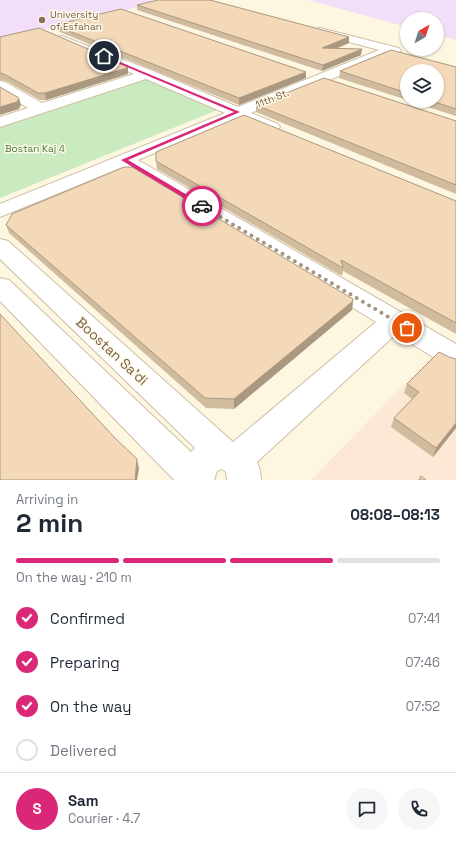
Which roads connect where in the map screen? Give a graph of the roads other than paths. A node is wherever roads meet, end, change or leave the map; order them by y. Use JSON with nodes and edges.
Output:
{"nodes":[{"id":1,"x":306,"y":27,"type":"edge"},
{"id":2,"x":53,"y":35,"type":"edge"},
{"id":3,"x":148,"y":74,"type":"junction"},
{"id":4,"x":314,"y":75,"type":"junction"},
{"id":5,"x":0,"y":85,"type":"edge"},
{"id":6,"x":344,"y":85,"type":"edge"},
{"id":7,"x":41,"y":109,"type":"junction"},
{"id":8,"x":238,"y":112,"type":"junction"},
{"id":9,"x":0,"y":122,"type":"edge"},
{"id":10,"x":288,"y":133,"type":"edge"},
{"id":11,"x":124,"y":160,"type":"junction"},
{"id":12,"x":0,"y":211,"type":"edge"},
{"id":13,"x":0,"y":246,"type":"edge"},
{"id":14,"x":0,"y":286,"type":"edge"},
{"id":15,"x":394,"y":321,"type":"junction"},
{"id":16,"x":456,"y":357,"type":"edge"},
{"id":17,"x":240,"y":469,"type":"edge"},
{"id":18,"x":197,"y":480,"type":"edge"}],
"edges":[{"from":1,"to":4,"type":"street","name":"11th St."},
{"from":2,"to":3,"type":"street"},
{"from":3,"to":7,"type":"street"},
{"from":3,"to":8,"type":"street"},
{"from":4,"to":6,"type":"street"},
{"from":4,"to":8,"type":"street","name":"11th St."},
{"from":5,"to":7,"type":"street"},
{"from":7,"to":9,"type":"street"},
{"from":8,"to":10,"type":"street"},
{"from":8,"to":11,"type":"street","name":"11th St."},
{"from":11,"to":12,"type":"street","name":"11th St."},
{"from":11,"to":15,"type":"street"},
{"from":13,"to":17,"type":"street","name":"Boostan Sa'di"},
{"from":14,"to":18,"type":"street"},
{"from":15,"to":16,"type":"street"},
{"from":15,"to":17,"type":"street"},
{"from":17,"to":18,"type":"street"}]}
